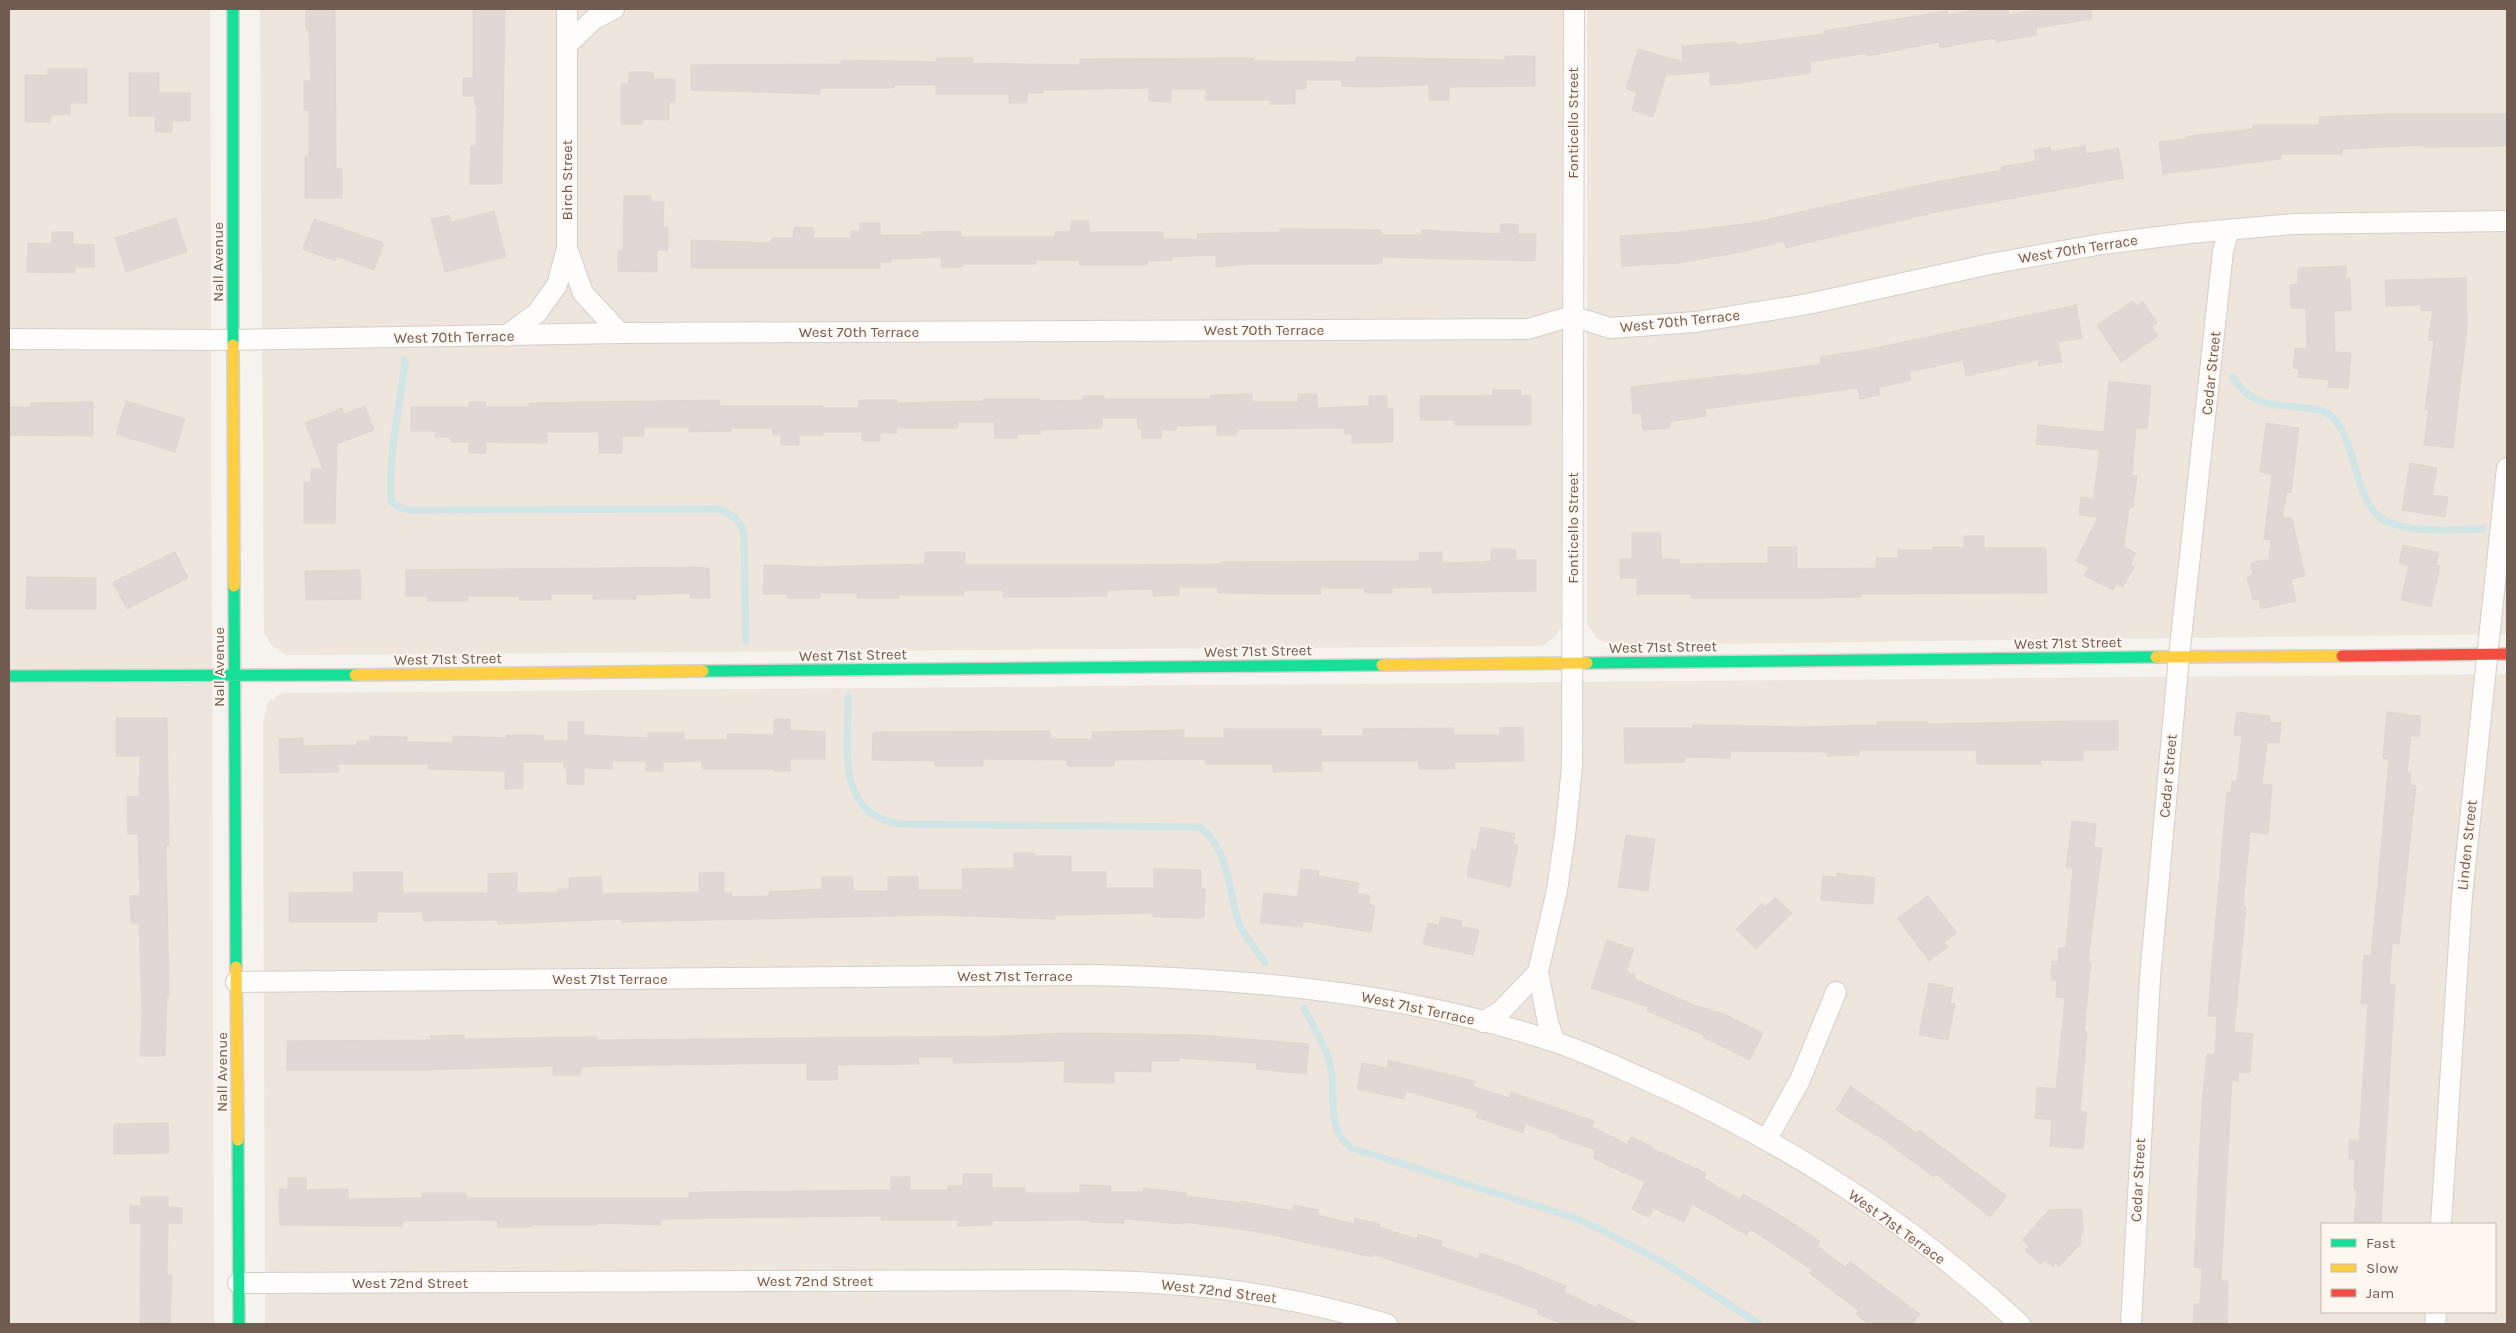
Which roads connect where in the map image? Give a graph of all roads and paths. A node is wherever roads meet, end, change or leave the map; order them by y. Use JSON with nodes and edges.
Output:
{"nodes":[{"id":1,"x":233,"y":9,"type":"edge"},
{"id":2,"x":567,"y":9,"type":"edge"},
{"id":3,"x":614,"y":9,"type":"edge"},
{"id":4,"x":1574,"y":9,"type":"edge"},
{"id":5,"x":567,"y":45,"type":"junction"},
{"id":6,"x":2507,"y":221,"type":"edge"},
{"id":7,"x":2229,"y":230,"type":"junction"},
{"id":8,"x":567,"y":248,"type":"junction"},
{"id":9,"x":1572,"y":316,"type":"junction"},
{"id":10,"x":620,"y":334,"type":"junction"},
{"id":11,"x":506,"y":336,"type":"junction"},
{"id":12,"x":9,"y":339,"type":"edge"},
{"id":13,"x":233,"y":340,"type":"junction"},
{"id":14,"x":2507,"y":468,"type":"edge"},
{"id":15,"x":2487,"y":654,"type":"junction"},
{"id":16,"x":2507,"y":654,"type":"edge"},
{"id":17,"x":2179,"y":657,"type":"junction"},
{"id":18,"x":1573,"y":663,"type":"junction"},
{"id":19,"x":9,"y":676,"type":"edge"},
{"id":20,"x":234,"y":676,"type":"junction"},
{"id":21,"x":1538,"y":972,"type":"junction"},
{"id":22,"x":236,"y":982,"type":"junction"},
{"id":23,"x":1836,"y":992,"type":"dead end"},
{"id":24,"x":1482,"y":1022,"type":"junction"},
{"id":25,"x":1555,"y":1042,"type":"junction"},
{"id":26,"x":1767,"y":1139,"type":"junction"},
{"id":27,"x":2441,"y":1223,"type":"edge"},
{"id":28,"x":238,"y":1283,"type":"junction"},
{"id":29,"x":239,"y":1324,"type":"edge"},
{"id":30,"x":1387,"y":1324,"type":"edge"},
{"id":31,"x":2020,"y":1324,"type":"edge"},
{"id":32,"x":2131,"y":1324,"type":"edge"}],
"edges":[{"from":1,"to":13,"type":"street","name":"Nall Avenue"},
{"from":2,"to":5,"type":"street","name":"Birch Street"},
{"from":3,"to":5,"type":"street"},
{"from":4,"to":9,"type":"street","name":"Fonticello Street"},
{"from":5,"to":8,"type":"street","name":"Birch Street"},
{"from":6,"to":7,"type":"street","name":"West 70th Terrace"},
{"from":7,"to":9,"type":"street","name":"West 70th Terrace"},
{"from":7,"to":17,"type":"street","name":"Cedar Street"},
{"from":8,"to":10,"type":"street","name":"Birch Street"},
{"from":8,"to":11,"type":"street"},
{"from":9,"to":10,"type":"street","name":"West 70th Terrace"},
{"from":9,"to":18,"type":"street","name":"Fonticello Street"},
{"from":10,"to":11,"type":"street","name":"West 70th Terrace"},
{"from":11,"to":13,"type":"street","name":"West 70th Terrace"},
{"from":12,"to":13,"type":"street","name":"West 70th Terrace"},
{"from":13,"to":20,"type":"street","name":"Nall Avenue"},
{"from":14,"to":15,"type":"street","name":"Linden Street"},
{"from":15,"to":16,"type":"street","name":"West 71st Street"},
{"from":15,"to":17,"type":"street","name":"West 71st Street"},
{"from":15,"to":27,"type":"street","name":"Linden Street"},
{"from":17,"to":18,"type":"street","name":"West 71st Street"},
{"from":17,"to":32,"type":"street","name":"Cedar Street"},
{"from":18,"to":20,"type":"street","name":"West 71st Street"},
{"from":18,"to":21,"type":"street","name":"Fonticello Street"},
{"from":19,"to":20,"type":"street","name":"West 71st Street"},
{"from":20,"to":22,"type":"street","name":"Nall Avenue"},
{"from":21,"to":24,"type":"street"},
{"from":21,"to":25,"type":"street","name":"Fonticello Street"},
{"from":22,"to":24,"type":"street","name":"West 71st Terrace"},
{"from":22,"to":28,"type":"street","name":"Nall Avenue"},
{"from":23,"to":26,"type":"street"},
{"from":24,"to":25,"type":"street","name":"West 71st Terrace"},
{"from":25,"to":26,"type":"street","name":"West 71st Terrace"},
{"from":26,"to":31,"type":"street","name":"West 71st Terrace"},
{"from":28,"to":29,"type":"street","name":"Nall Avenue"},
{"from":28,"to":30,"type":"street","name":"West 72nd Street"}]}
